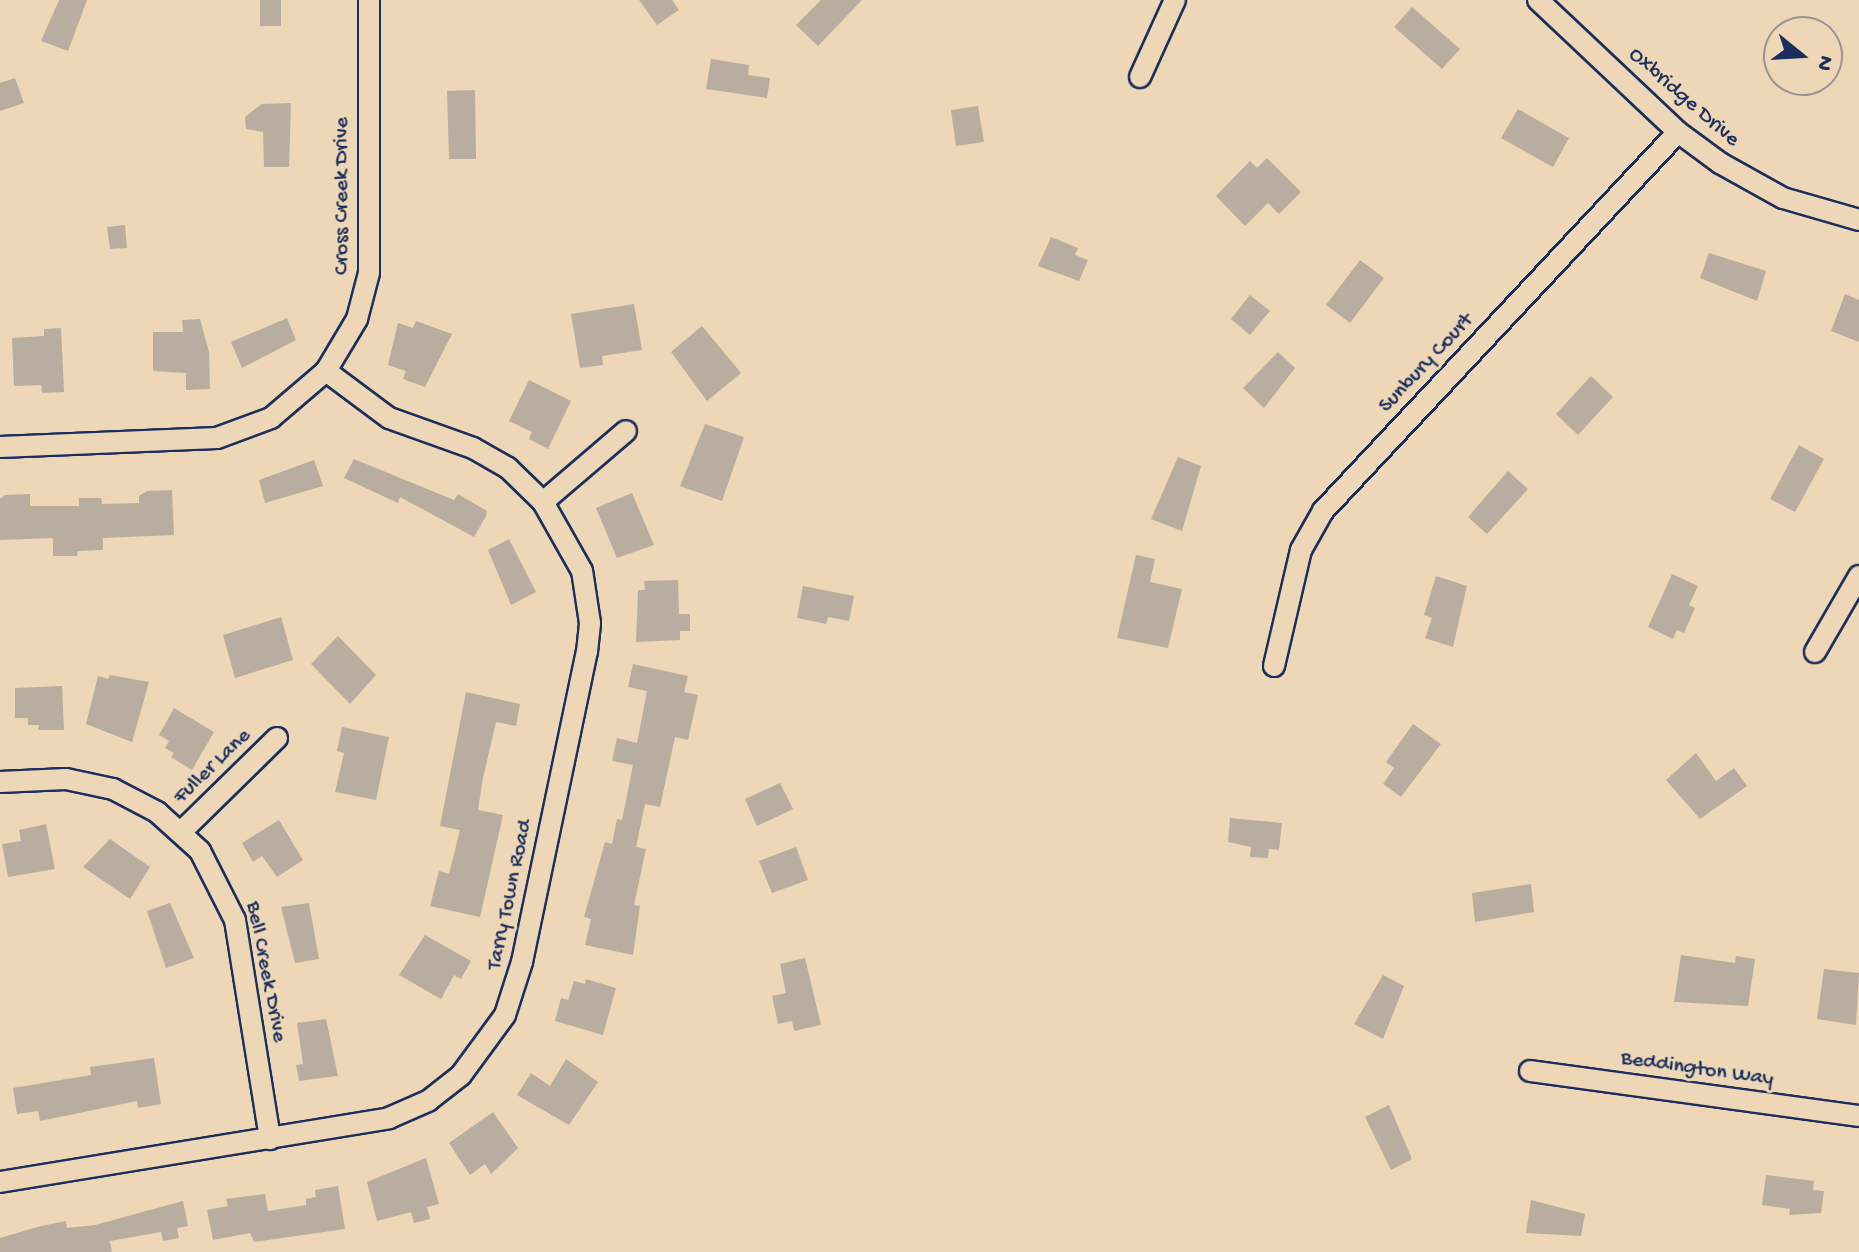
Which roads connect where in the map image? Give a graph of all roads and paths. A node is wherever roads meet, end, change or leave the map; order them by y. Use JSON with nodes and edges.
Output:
{"nodes":[{"id":1,"x":369,"y":0,"type":"edge"},
{"id":2,"x":1175,"y":0,"type":"edge"},
{"id":3,"x":1538,"y":0,"type":"edge"},
{"id":4,"x":1140,"y":77,"type":"dead end"},
{"id":5,"x":1678,"y":132,"type":"junction"},
{"id":6,"x":1859,"y":220,"type":"edge"},
{"id":7,"x":326,"y":371,"type":"junction"},
{"id":8,"x":626,"y":431,"type":"dead end"},
{"id":9,"x":0,"y":447,"type":"edge"},
{"id":10,"x":543,"y":502,"type":"junction"},
{"id":11,"x":1859,"y":576,"type":"edge"},
{"id":12,"x":1815,"y":652,"type":"dead end"},
{"id":13,"x":1274,"y":666,"type":"dead end"},
{"id":14,"x":277,"y":738,"type":"dead end"},
{"id":15,"x":0,"y":782,"type":"edge"},
{"id":16,"x":182,"y":831,"type":"junction"},
{"id":17,"x":1530,"y":1071,"type":"dead end"},
{"id":18,"x":1859,"y":1116,"type":"edge"},
{"id":19,"x":270,"y":1139,"type":"junction"},
{"id":20,"x":0,"y":1182,"type":"edge"}],
"edges":[{"from":1,"to":7,"type":"street","name":"Cross Creek Drive"},
{"from":2,"to":4,"type":"street"},
{"from":3,"to":5,"type":"street","name":"Oxbridge Drive"},
{"from":5,"to":6,"type":"street","name":"Oxbridge Drive"},
{"from":5,"to":13,"type":"street","name":"Sunbury Court"},
{"from":7,"to":9,"type":"street","name":"Cross Creek Drive"},
{"from":7,"to":10,"type":"street","name":"Tarry Town Road"},
{"from":8,"to":10,"type":"street"},
{"from":10,"to":19,"type":"street","name":"Tarry Town Road"},
{"from":11,"to":12,"type":"street"},
{"from":14,"to":16,"type":"street","name":"Fuller Lane"},
{"from":15,"to":16,"type":"street","name":"Bell Creek Drive"},
{"from":16,"to":19,"type":"street","name":"Bell Creek Drive"},
{"from":17,"to":18,"type":"street","name":"Beddington Way"},
{"from":19,"to":20,"type":"street","name":"Tarry Town Road"}]}
